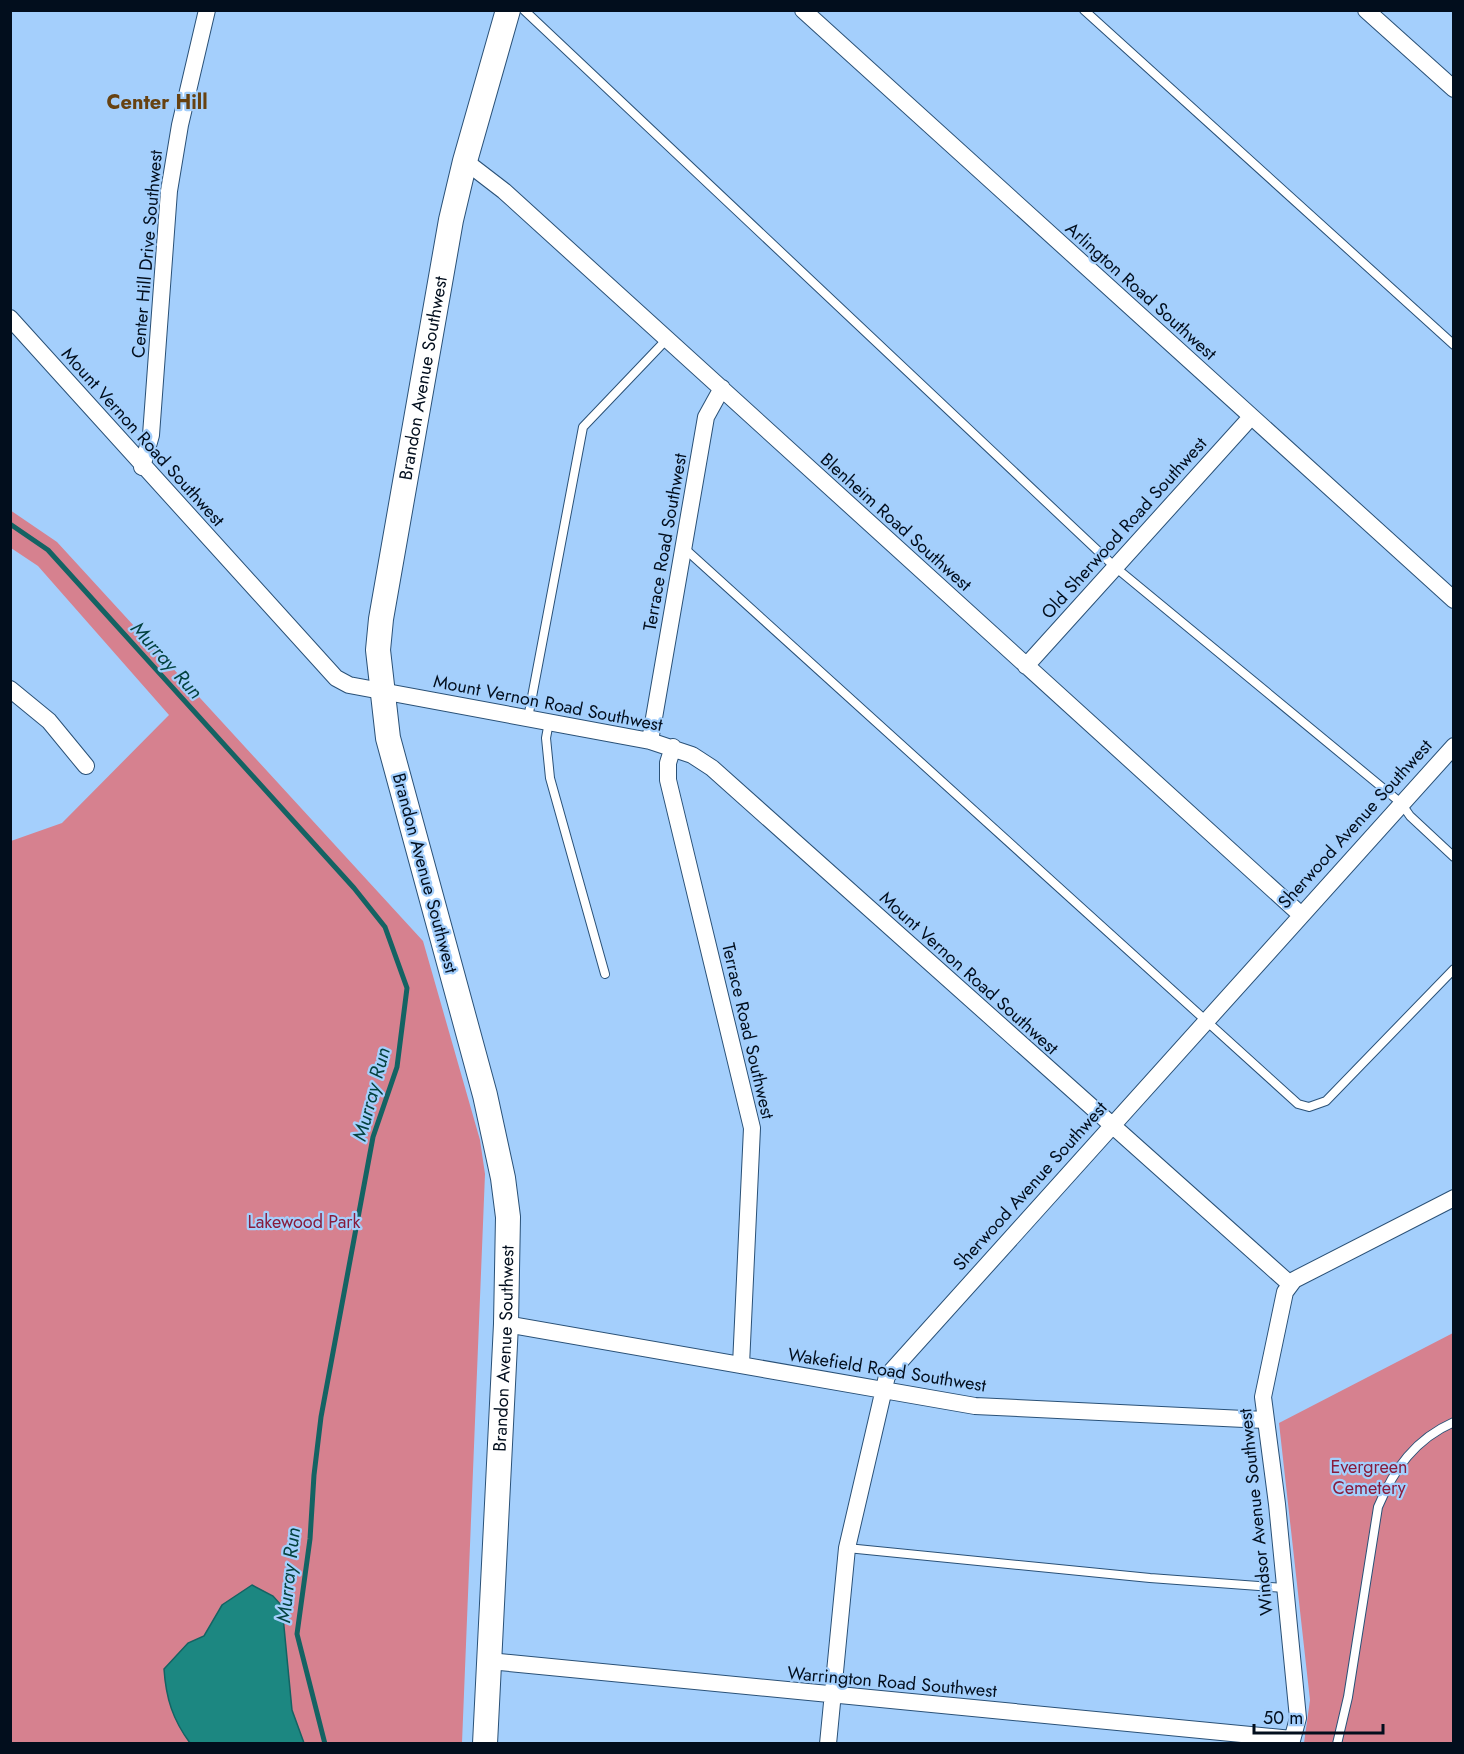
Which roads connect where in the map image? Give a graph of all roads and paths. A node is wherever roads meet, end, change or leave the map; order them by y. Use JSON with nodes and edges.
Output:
{"nodes":[{"id":1,"x":207,"y":10,"type":"edge"},
{"id":2,"x":507,"y":10,"type":"edge"},
{"id":3,"x":524,"y":10,"type":"edge"},
{"id":4,"x":803,"y":10,"type":"edge"},
{"id":5,"x":1084,"y":10,"type":"edge"},
{"id":6,"x":1366,"y":10,"type":"edge"},
{"id":7,"x":1454,"y":89,"type":"edge"},
{"id":8,"x":465,"y":160,"type":"junction"},
{"id":9,"x":10,"y":318,"type":"edge"},
{"id":10,"x":667,"y":339,"type":"junction"},
{"id":11,"x":1454,"y":345,"type":"edge"},
{"id":12,"x":722,"y":388,"type":"junction"},
{"id":13,"x":1251,"y":417,"type":"junction"},
{"id":14,"x":142,"y":466,"type":"junction"},
{"id":15,"x":684,"y":548,"type":"junction"},
{"id":16,"x":1115,"y":567,"type":"junction"},
{"id":17,"x":1454,"y":600,"type":"edge"},
{"id":18,"x":1026,"y":666,"type":"junction"},
{"id":19,"x":10,"y":689,"type":"edge"},
{"id":20,"x":381,"y":691,"type":"junction"},
{"id":21,"x":528,"y":718,"type":"junction"},
{"id":22,"x":549,"y":722,"type":"junction"},
{"id":23,"x":650,"y":741,"type":"junction"},
{"id":24,"x":1454,"y":746,"type":"edge"},
{"id":25,"x":673,"y":747,"type":"junction"},
{"id":26,"x":86,"y":766,"type":"dead end"},
{"id":27,"x":1401,"y":803,"type":"junction"},
{"id":28,"x":1454,"y":857,"type":"edge"},
{"id":29,"x":1300,"y":914,"type":"junction"},
{"id":30,"x":1454,"y":969,"type":"edge"},
{"id":31,"x":605,"y":974,"type":"dead end"},
{"id":32,"x":1206,"y":1019,"type":"junction"},
{"id":33,"x":1110,"y":1126,"type":"junction"},
{"id":34,"x":1454,"y":1198,"type":"edge"},
{"id":35,"x":1290,"y":1284,"type":"junction"},
{"id":36,"x":506,"y":1324,"type":"junction"},
{"id":37,"x":741,"y":1365,"type":"junction"},
{"id":38,"x":882,"y":1390,"type":"junction"},
{"id":39,"x":1265,"y":1420,"type":"junction"},
{"id":40,"x":1454,"y":1422,"type":"edge"},
{"id":41,"x":847,"y":1548,"type":"junction"},
{"id":42,"x":1285,"y":1587,"type":"junction"},
{"id":43,"x":489,"y":1661,"type":"junction"},
{"id":44,"x":832,"y":1696,"type":"junction"},
{"id":45,"x":1292,"y":1741,"type":"edge"},
{"id":46,"x":485,"y":1743,"type":"edge"},
{"id":47,"x":828,"y":1743,"type":"edge"},
{"id":48,"x":1337,"y":1743,"type":"edge"}],
"edges":[{"from":1,"to":14,"type":"street","name":"Center Hill Drive Southwest"},
{"from":2,"to":8,"type":"main road","name":"Brandon Avenue Southwest"},
{"from":3,"to":16,"type":"lane"},
{"from":4,"to":13,"type":"street","name":"Arlington Road Southwest"},
{"from":5,"to":11,"type":"lane"},
{"from":6,"to":7,"type":"street"},
{"from":8,"to":10,"type":"street","name":"Blenheim Road Southwest"},
{"from":8,"to":20,"type":"main road","name":"Brandon Avenue Southwest"},
{"from":9,"to":14,"type":"street","name":"Mount Vernon Road Southwest"},
{"from":10,"to":12,"type":"street","name":"Blenheim Road Southwest"},
{"from":10,"to":21,"type":"lane"},
{"from":12,"to":15,"type":"street","name":"Terrace Road Southwest"},
{"from":12,"to":18,"type":"street","name":"Blenheim Road Southwest"},
{"from":13,"to":16,"type":"street","name":"Old Sherwood Road Southwest"},
{"from":13,"to":17,"type":"street","name":"Arlington Road Southwest"},
{"from":14,"to":20,"type":"street","name":"Mount Vernon Road Southwest"},
{"from":15,"to":23,"type":"street","name":"Terrace Road Southwest"},
{"from":15,"to":32,"type":"lane"},
{"from":16,"to":18,"type":"street","name":"Old Sherwood Road Southwest"},
{"from":16,"to":27,"type":"lane"},
{"from":18,"to":29,"type":"street","name":"Blenheim Road Southwest"},
{"from":19,"to":26,"type":"street"},
{"from":20,"to":21,"type":"street","name":"Mount Vernon Road Southwest"},
{"from":20,"to":36,"type":"main road","name":"Brandon Avenue Southwest"},
{"from":21,"to":22,"type":"street","name":"Mount Vernon Road Southwest"},
{"from":22,"to":23,"type":"street","name":"Mount Vernon Road Southwest"},
{"from":22,"to":31,"type":"lane"},
{"from":23,"to":25,"type":"street","name":"Mount Vernon Road Southwest"},
{"from":24,"to":27,"type":"street","name":"Sherwood Avenue Southwest"},
{"from":25,"to":33,"type":"street","name":"Mount Vernon Road Southwest"},
{"from":25,"to":37,"type":"street","name":"Terrace Road Southwest"},
{"from":27,"to":28,"type":"lane"},
{"from":27,"to":29,"type":"street","name":"Sherwood Avenue Southwest"},
{"from":29,"to":32,"type":"street","name":"Sherwood Avenue Southwest"},
{"from":30,"to":32,"type":"lane"},
{"from":32,"to":33,"type":"street","name":"Sherwood Avenue Southwest"},
{"from":33,"to":35,"type":"street","name":"Mount Vernon Road Southwest"},
{"from":33,"to":38,"type":"street","name":"Sherwood Avenue Southwest"},
{"from":34,"to":35,"type":"street"},
{"from":35,"to":39,"type":"street","name":"Windsor Avenue Southwest"},
{"from":36,"to":37,"type":"street","name":"Wakefield Road Southwest"},
{"from":36,"to":43,"type":"main road","name":"Brandon Avenue Southwest"},
{"from":37,"to":38,"type":"street","name":"Wakefield Road Southwest"},
{"from":38,"to":39,"type":"street","name":"Wakefield Road Southwest"},
{"from":38,"to":41,"type":"street","name":"Sherwood Avenue Southwest"},
{"from":39,"to":42,"type":"street","name":"Windsor Avenue Southwest"},
{"from":40,"to":48,"type":"lane"},
{"from":41,"to":42,"type":"lane"},
{"from":41,"to":44,"type":"street","name":"Sherwood Avenue Southwest"},
{"from":42,"to":45,"type":"street","name":"Windsor Avenue Southwest"},
{"from":43,"to":44,"type":"street","name":"Warrington Road Southwest"},
{"from":43,"to":46,"type":"main road","name":"Brandon Avenue Southwest"},
{"from":44,"to":45,"type":"street","name":"Warrington Road Southwest"},
{"from":44,"to":47,"type":"street","name":"Sherwood Avenue Southwest"}]}
